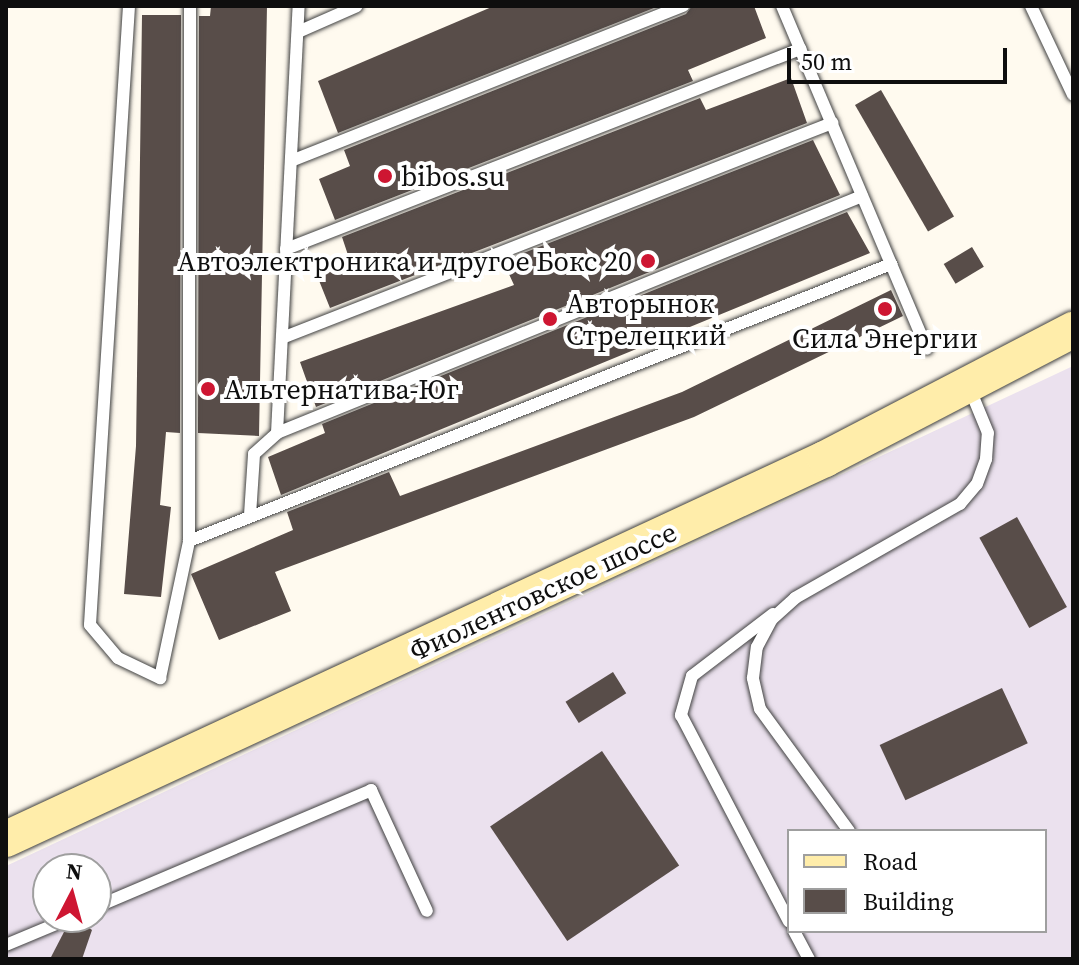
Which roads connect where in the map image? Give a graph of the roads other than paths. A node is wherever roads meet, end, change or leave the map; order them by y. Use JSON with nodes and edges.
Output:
{"nodes":[{"id":1,"x":129,"y":6,"type":"edge"},
{"id":2,"x":190,"y":6,"type":"edge"},
{"id":3,"x":299,"y":6,"type":"edge"},
{"id":4,"x":357,"y":6,"type":"edge"},
{"id":5,"x":683,"y":6,"type":"edge"},
{"id":6,"x":782,"y":6,"type":"edge"},
{"id":7,"x":1031,"y":6,"type":"edge"},
{"id":8,"x":298,"y":32,"type":"junction"},
{"id":9,"x":800,"y":49,"type":"junction"},
{"id":10,"x":1073,"y":95,"type":"edge"},
{"id":11,"x":832,"y":123,"type":"junction"},
{"id":12,"x":291,"y":161,"type":"junction"},
{"id":13,"x":862,"y":196,"type":"junction"},
{"id":14,"x":286,"y":249,"type":"junction"},
{"id":15,"x":891,"y":264,"type":"junction"},
{"id":16,"x":1073,"y":330,"type":"edge"},
{"id":17,"x":282,"y":338,"type":"junction"},
{"id":18,"x":927,"y":349,"type":"dead end"},
{"id":19,"x":967,"y":385,"type":"junction"},
{"id":20,"x":277,"y":433,"type":"junction"},
{"id":21,"x":250,"y":515,"type":"junction"},
{"id":22,"x":189,"y":541,"type":"junction"},
{"id":23,"x":795,"y":598,"type":"junction"},
{"id":24,"x":848,"y":829,"type":"edge"},
{"id":25,"x":6,"y":839,"type":"edge"},
{"id":26,"x":112,"y":900,"type":"edge"},
{"id":27,"x":427,"y":911,"type":"dead end"},
{"id":28,"x":787,"y":918,"type":"edge"},
{"id":29,"x":35,"y":933,"type":"edge"},
{"id":30,"x":795,"y":933,"type":"edge"},
{"id":31,"x":6,"y":945,"type":"edge"},
{"id":32,"x":809,"y":959,"type":"edge"}],
"edges":[{"from":1,"to":22,"type":"lane"},
{"from":2,"to":22,"type":"lane"},
{"from":3,"to":8,"type":"lane"},
{"from":4,"to":8,"type":"lane"},
{"from":5,"to":12,"type":"lane"},
{"from":6,"to":9,"type":"lane"},
{"from":7,"to":10,"type":"lane"},
{"from":8,"to":12,"type":"lane"},
{"from":9,"to":11,"type":"lane"},
{"from":9,"to":14,"type":"lane"},
{"from":11,"to":13,"type":"lane"},
{"from":11,"to":17,"type":"lane"},
{"from":12,"to":14,"type":"lane"},
{"from":13,"to":15,"type":"lane"},
{"from":13,"to":20,"type":"lane"},
{"from":14,"to":17,"type":"lane"},
{"from":15,"to":18,"type":"lane"},
{"from":15,"to":21,"type":"lane"},
{"from":16,"to":19,"type":"main road","name":"Фиолентовское шоссе"},
{"from":17,"to":20,"type":"lane"},
{"from":19,"to":23,"type":"lane"},
{"from":19,"to":25,"type":"main road","name":"Фиолентовское шоссе"},
{"from":20,"to":21,"type":"lane"},
{"from":21,"to":22,"type":"lane"},
{"from":23,"to":24,"type":"lane"},
{"from":23,"to":28,"type":"lane"},
{"from":26,"to":27,"type":"lane"},
{"from":29,"to":31,"type":"lane"},
{"from":30,"to":32,"type":"lane"}]}
